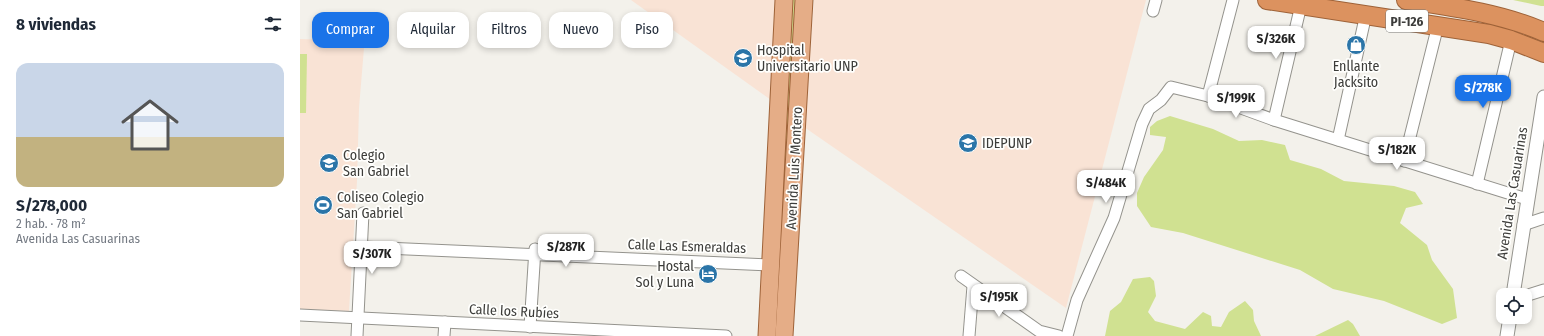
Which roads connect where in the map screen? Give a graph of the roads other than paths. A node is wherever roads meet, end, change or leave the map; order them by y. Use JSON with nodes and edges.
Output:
{"nodes":[{"id":1,"x":784,"y":0,"type":"edge"},
{"id":2,"x":804,"y":0,"type":"edge"},
{"id":3,"x":1233,"y":0,"type":"edge"},
{"id":4,"x":1267,"y":0,"type":"edge"},
{"id":5,"x":1406,"y":0,"type":"edge"},
{"id":6,"x":1301,"y":5,"type":"junction"},
{"id":7,"x":1366,"y":14,"type":"junction"},
{"id":8,"x":1438,"y":25,"type":"junction"},
{"id":9,"x":1541,"y":28,"type":"edge"},
{"id":10,"x":1519,"y":42,"type":"junction"},
{"id":11,"x":1544,"y":54,"type":"edge"},
{"id":12,"x":1208,"y":96,"type":"junction"},
{"id":13,"x":1544,"y":97,"type":"edge"},
{"id":14,"x":1274,"y":120,"type":"junction"},
{"id":15,"x":1338,"y":140,"type":"junction"},
{"id":16,"x":1404,"y":161,"type":"junction"},
{"id":17,"x":1477,"y":184,"type":"junction"},
{"id":18,"x":1527,"y":199,"type":"junction"},
{"id":19,"x":363,"y":213,"type":"dead end"},
{"id":20,"x":1544,"y":218,"type":"edge"},
{"id":21,"x":1523,"y":225,"type":"junction"},
{"id":22,"x":362,"y":247,"type":"junction"},
{"id":23,"x":535,"y":252,"type":"junction"},
{"id":24,"x":771,"y":265,"type":"junction"},
{"id":25,"x":961,"y":276,"type":"dead end"},
{"id":26,"x":973,"y":286,"type":"junction"},
{"id":27,"x":1514,"y":288,"type":"edge"},
{"id":28,"x":1544,"y":290,"type":"edge"},
{"id":29,"x":1532,"y":294,"type":"edge"},
{"id":30,"x":300,"y":315,"type":"edge"},
{"id":31,"x":358,"y":318,"type":"junction"},
{"id":32,"x":445,"y":322,"type":"junction"},
{"id":33,"x":1509,"y":324,"type":"edge"},
{"id":34,"x":530,"y":326,"type":"junction"},
{"id":35,"x":1039,"y":334,"type":"edge"},
{"id":36,"x":667,"y":335,"type":"edge"},
{"id":37,"x":358,"y":336,"type":"edge"},
{"id":38,"x":444,"y":336,"type":"edge"},
{"id":39,"x":726,"y":336,"type":"edge"},
{"id":40,"x":767,"y":336,"type":"edge"},
{"id":41,"x":784,"y":336,"type":"edge"},
{"id":42,"x":969,"y":336,"type":"edge"},
{"id":43,"x":1059,"y":336,"type":"edge"},
{"id":44,"x":1067,"y":336,"type":"edge"},
{"id":45,"x":1507,"y":336,"type":"edge"}],
"edges":[{"from":1,"to":24,"type":"main road","name":"Avenida Luis Montero"},
{"from":2,"to":41,"type":"main road","name":"Avenida Luis Montero"},
{"from":3,"to":12,"type":"street"},
{"from":4,"to":6,"type":"highway","number":"PI-126"},
{"from":5,"to":9,"type":"highway","number":"PI-126"},
{"from":6,"to":7,"type":"highway","number":"PI-126"},
{"from":6,"to":14,"type":"street"},
{"from":7,"to":8,"type":"highway","number":"PI-126"},
{"from":7,"to":15,"type":"street"},
{"from":8,"to":10,"type":"highway","number":"PI-126"},
{"from":8,"to":16,"type":"street"},
{"from":9,"to":10,"type":"street"},
{"from":10,"to":11,"type":"highway","number":"PI-126"},
{"from":10,"to":17,"type":"street"},
{"from":12,"to":14,"type":"street"},
{"from":12,"to":44,"type":"street"},
{"from":13,"to":18,"type":"street","name":"Avenida Las Casuarinas"},
{"from":14,"to":15,"type":"street"},
{"from":15,"to":16,"type":"street"},
{"from":16,"to":17,"type":"street"},
{"from":17,"to":18,"type":"street"},
{"from":18,"to":21,"type":"street","name":"Avenida Las Casuarinas"},
{"from":19,"to":22,"type":"street"},
{"from":20,"to":21,"type":"street"},
{"from":21,"to":27,"type":"street","name":"Avenida Las Casuarinas"},
{"from":22,"to":23,"type":"street","name":"Calle Las Esmeraldas"},
{"from":22,"to":31,"type":"street"},
{"from":23,"to":24,"type":"street","name":"Calle Las Esmeraldas"},
{"from":23,"to":34,"type":"street"},
{"from":24,"to":40,"type":"main road","name":"Avenida Luis Montero"},
{"from":25,"to":26,"type":"street"},
{"from":26,"to":35,"type":"street"},
{"from":26,"to":42,"type":"street"},
{"from":28,"to":29,"type":"street"},
{"from":30,"to":31,"type":"street","name":"Calle los Rubíes"},
{"from":31,"to":32,"type":"street","name":"Calle los Rubíes"},
{"from":31,"to":37,"type":"street"},
{"from":32,"to":34,"type":"street","name":"Calle los Rubíes"},
{"from":32,"to":38,"type":"street"},
{"from":33,"to":45,"type":"street"},
{"from":34,"to":36,"type":"street","name":"Calle los Rubíes"},
{"from":35,"to":43,"type":"street"},
{"from":36,"to":39,"type":"street","name":"Calle los Rubíes"}]}
